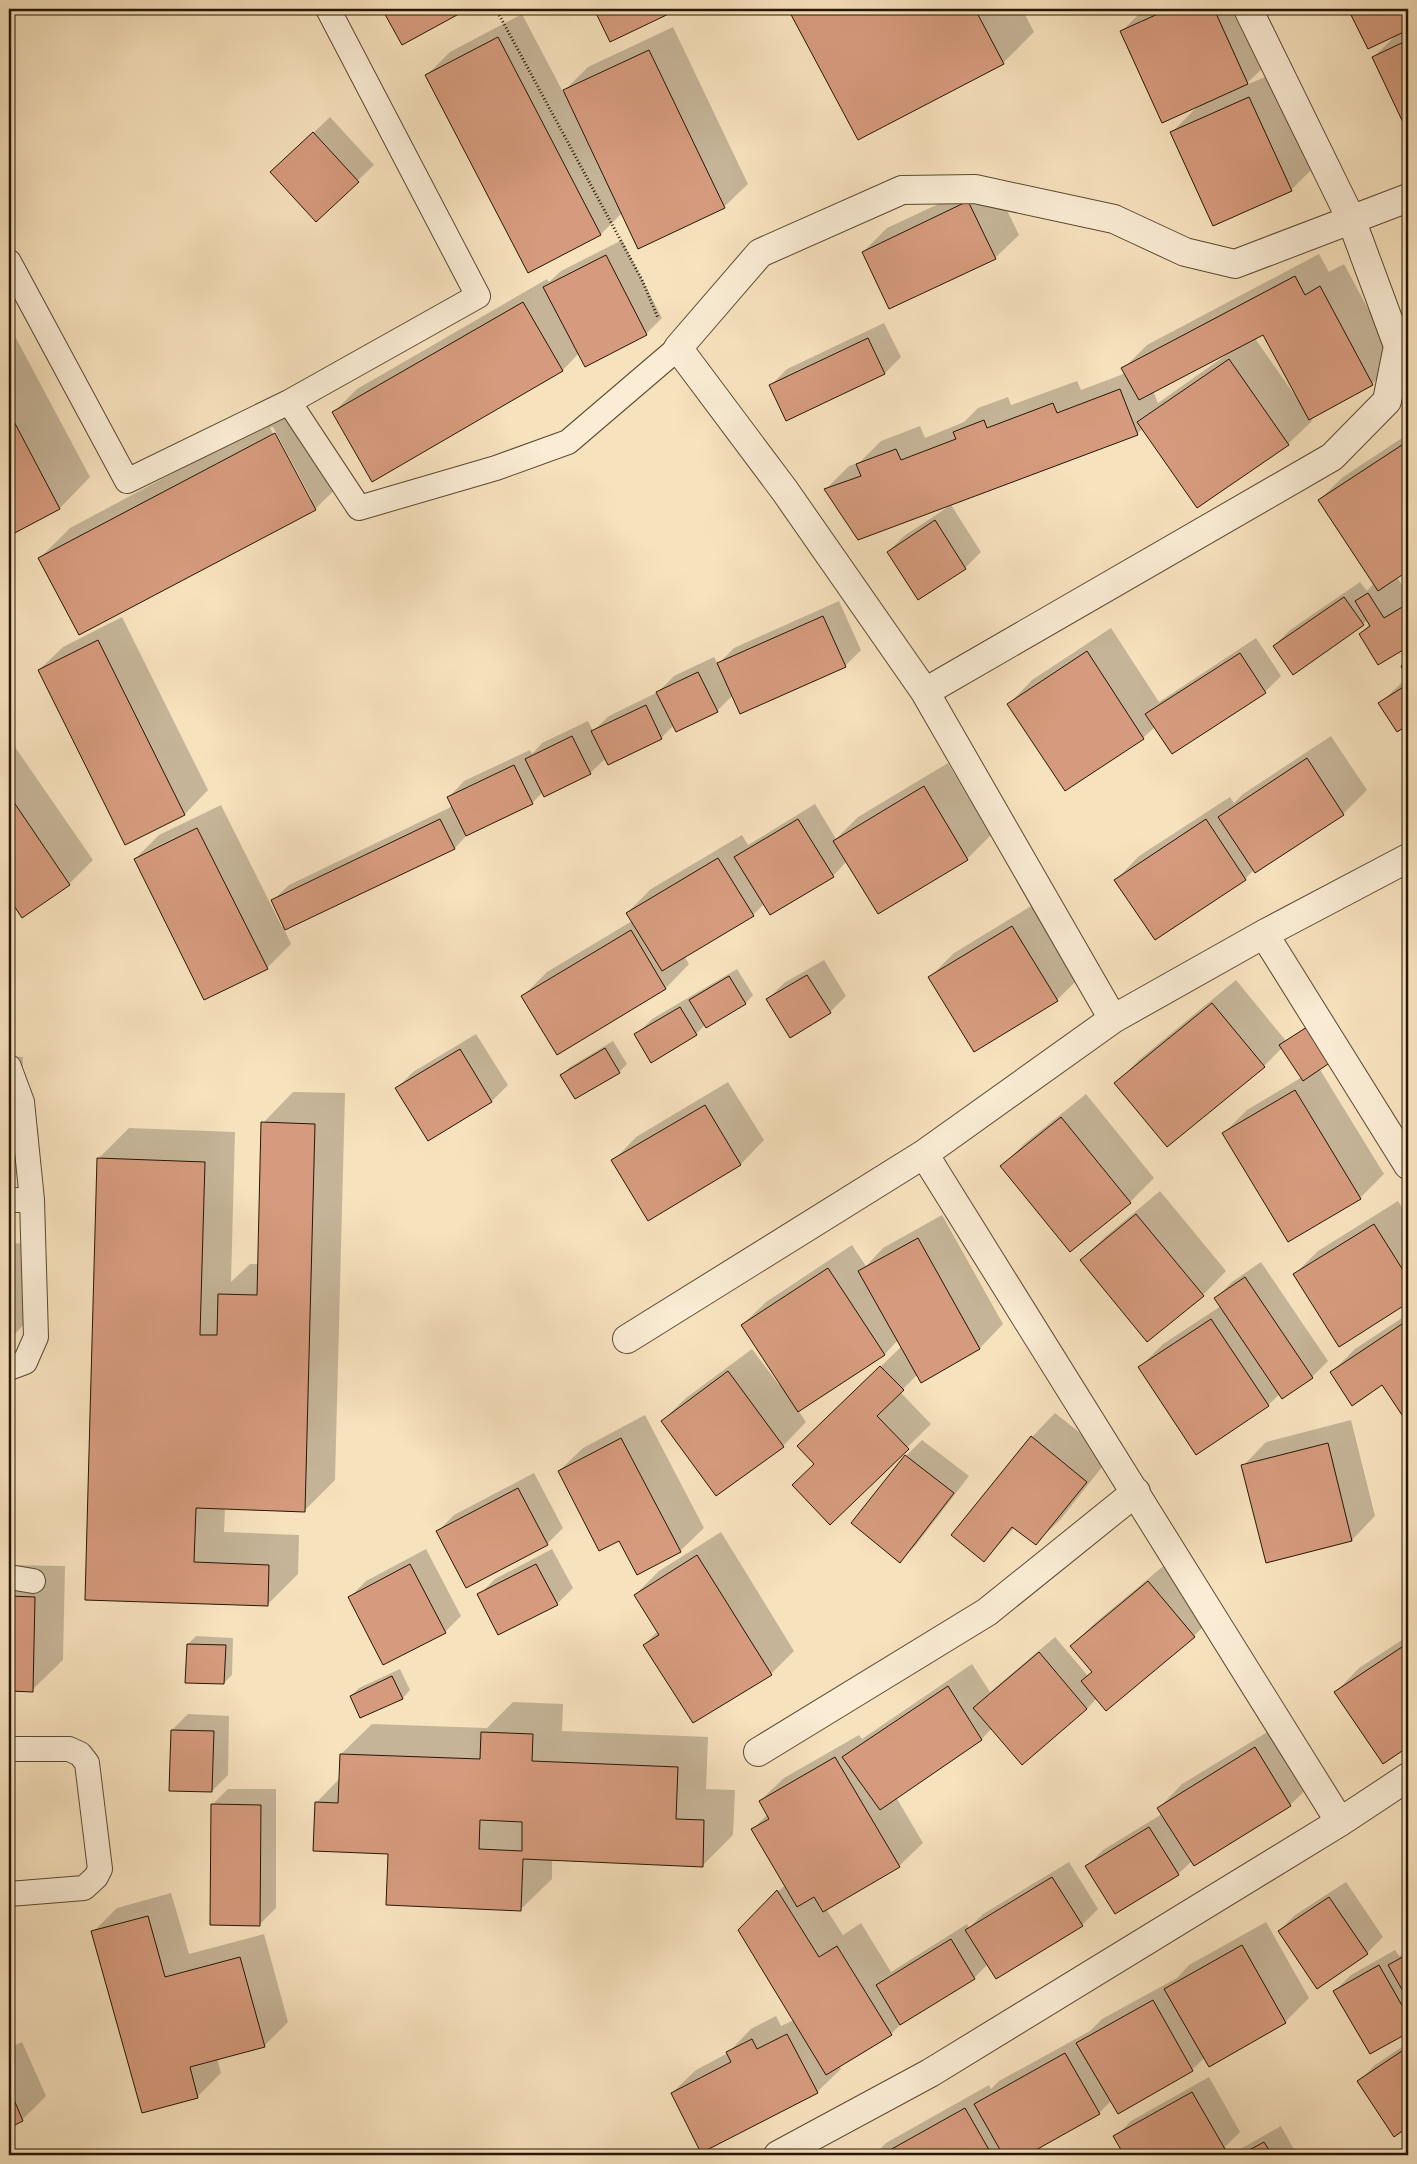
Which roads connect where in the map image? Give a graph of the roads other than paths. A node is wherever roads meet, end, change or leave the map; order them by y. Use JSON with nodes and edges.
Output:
{"nodes":[{"id":1,"x":328,"y":9,"type":"edge"},
{"id":2,"x":1248,"y":9,"type":"edge"},
{"id":3,"x":1408,"y":198,"type":"edge"},
{"id":4,"x":1352,"y":219,"type":"junction"},
{"id":5,"x":9,"y":262,"type":"edge"},
{"id":6,"x":678,"y":348,"type":"junction"},
{"id":7,"x":289,"y":402,"type":"junction"},
{"id":8,"x":924,"y":692,"type":"junction"},
{"id":9,"x":1408,"y":858,"type":"edge"},
{"id":10,"x":1264,"y":934,"type":"junction"},
{"id":11,"x":1113,"y":1019,"type":"junction"},
{"id":12,"x":9,"y":1067,"type":"edge"},
{"id":13,"x":924,"y":1154,"type":"junction"},
{"id":14,"x":1408,"y":1166,"type":"edge"},
{"id":15,"x":9,"y":1200,"type":"edge"},
{"id":16,"x":32,"y":1200,"type":"junction"},
{"id":17,"x":627,"y":1339,"type":"dead end"},
{"id":18,"x":9,"y":1368,"type":"edge"},
{"id":19,"x":1136,"y":1492,"type":"junction"},
{"id":20,"x":9,"y":1577,"type":"edge"},
{"id":21,"x":33,"y":1581,"type":"dead end"},
{"id":22,"x":9,"y":1749,"type":"edge"},
{"id":23,"x":758,"y":1752,"type":"dead end"},
{"id":24,"x":1408,"y":1777,"type":"edge"},
{"id":25,"x":1340,"y":1822,"type":"junction"},
{"id":26,"x":9,"y":1894,"type":"edge"},
{"id":27,"x":778,"y":2155,"type":"edge"}],
"edges":[{"from":1,"to":7,"type":"lane"},
{"from":2,"to":4,"type":"street"},
{"from":3,"to":4,"type":"street"},
{"from":4,"to":6,"type":"street"},
{"from":4,"to":8,"type":"street"},
{"from":5,"to":7,"type":"lane"},
{"from":6,"to":7,"type":"lane"},
{"from":6,"to":8,"type":"street"},
{"from":8,"to":11,"type":"street"},
{"from":9,"to":10,"type":"street"},
{"from":10,"to":11,"type":"street"},
{"from":10,"to":14,"type":"street"},
{"from":11,"to":13,"type":"street"},
{"from":12,"to":16,"type":"lane"},
{"from":13,"to":17,"type":"street"},
{"from":13,"to":19,"type":"street"},
{"from":15,"to":16,"type":"lane"},
{"from":16,"to":18,"type":"lane"},
{"from":19,"to":23,"type":"street"},
{"from":19,"to":25,"type":"street"},
{"from":20,"to":21,"type":"lane"},
{"from":22,"to":26,"type":"lane"},
{"from":24,"to":25,"type":"street"},
{"from":25,"to":27,"type":"street"}]}
